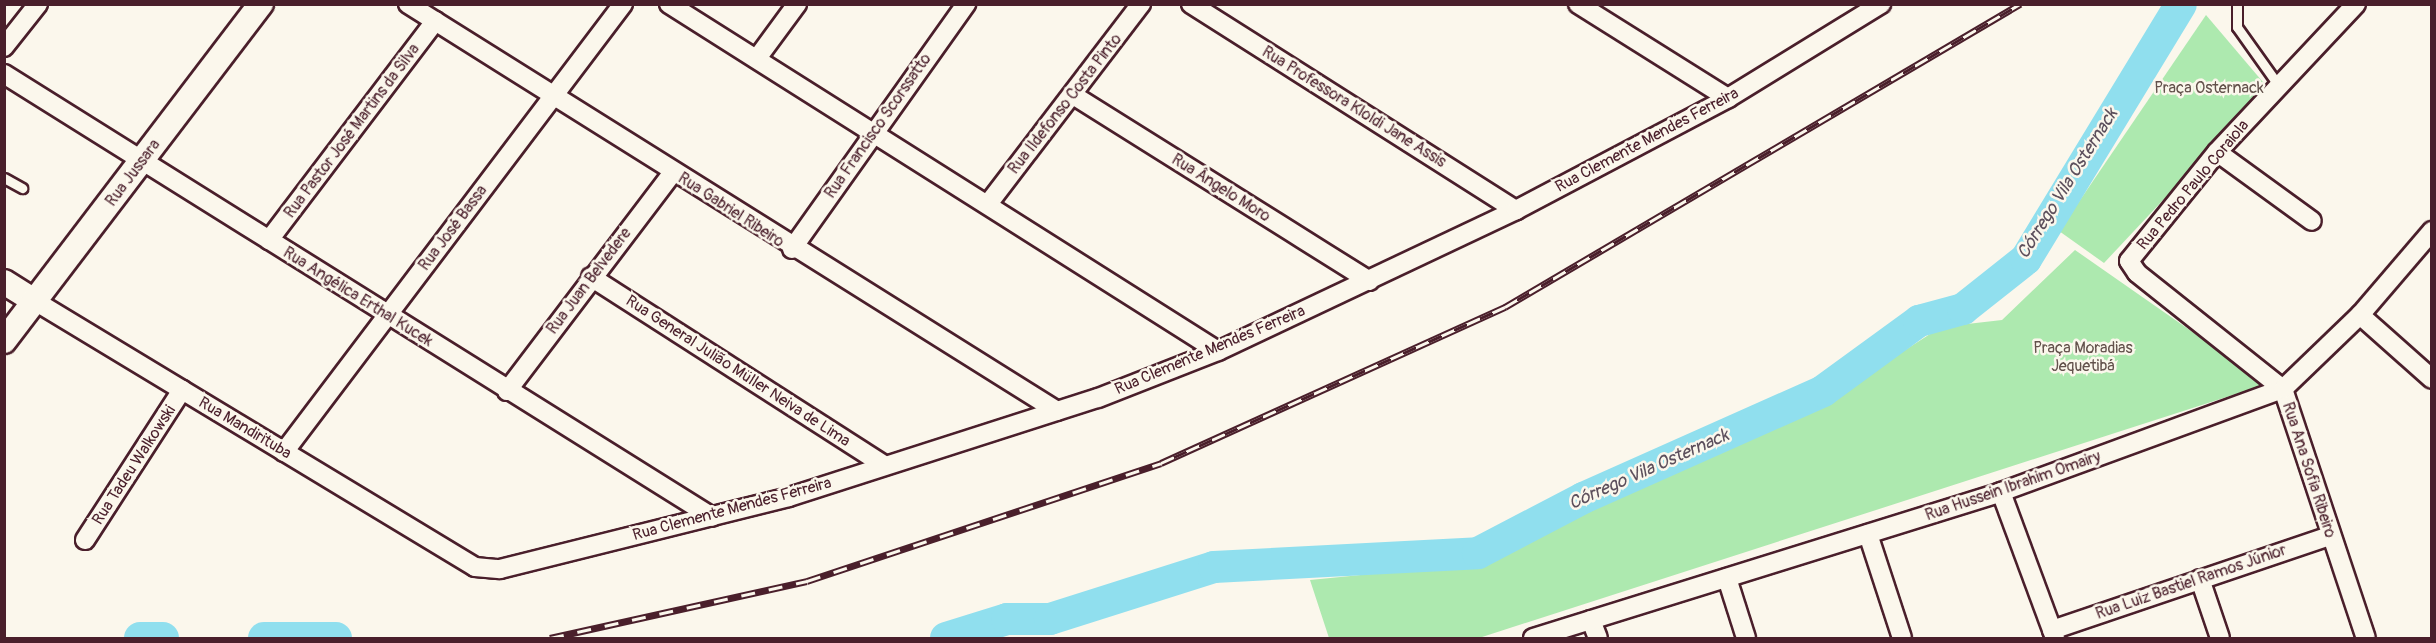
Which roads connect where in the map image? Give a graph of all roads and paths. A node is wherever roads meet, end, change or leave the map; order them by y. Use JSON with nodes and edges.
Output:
{"nodes":[{"id":1,"x":38,"y":4,"type":"edge"},
{"id":2,"x":261,"y":4,"type":"edge"},
{"id":3,"x":408,"y":4,"type":"edge"},
{"id":4,"x":623,"y":4,"type":"edge"},
{"id":5,"x":669,"y":4,"type":"edge"},
{"id":6,"x":797,"y":4,"type":"edge"},
{"id":7,"x":966,"y":4,"type":"edge"},
{"id":8,"x":1141,"y":4,"type":"edge"},
{"id":9,"x":1191,"y":4,"type":"edge"},
{"id":10,"x":1578,"y":4,"type":"edge"},
{"id":11,"x":1881,"y":4,"type":"edge"},
{"id":12,"x":2237,"y":4,"type":"edge"},
{"id":13,"x":2356,"y":4,"type":"edge"},
{"id":14,"x":435,"y":21,"type":"junction"},
{"id":15,"x":4,"y":47,"type":"edge"},
{"id":16,"x":758,"y":57,"type":"junction"},
{"id":17,"x":4,"y":74,"type":"edge"},
{"id":18,"x":2279,"y":86,"type":"junction"},
{"id":19,"x":554,"y":95,"type":"junction"},
{"id":20,"x":1073,"y":95,"type":"junction"},
{"id":21,"x":1728,"y":98,"type":"junction"},
{"id":22,"x":871,"y":132,"type":"junction"},
{"id":23,"x":2217,"y":152,"type":"junction"},
{"id":24,"x":143,"y":160,"type":"junction"},
{"id":25,"x":673,"y":172,"type":"junction"},
{"id":26,"x":4,"y":178,"type":"edge"},
{"id":27,"x":22,"y":188,"type":"dead end"},
{"id":28,"x":988,"y":204,"type":"junction"},
{"id":29,"x":1516,"y":210,"type":"junction"},
{"id":30,"x":2312,"y":221,"type":"dead end"},
{"id":31,"x":2432,"y":231,"type":"edge"},
{"id":32,"x":269,"y":240,"type":"junction"},
{"id":33,"x":792,"y":249,"type":"junction"},
{"id":34,"x":2129,"y":261,"type":"joint"},
{"id":35,"x":591,"y":277,"type":"junction"},
{"id":36,"x":1370,"y":280,"type":"junction"},
{"id":37,"x":4,"y":282,"type":"edge"},
{"id":38,"x":35,"y":302,"type":"junction"},
{"id":39,"x":387,"y":315,"type":"junction"},
{"id":40,"x":2360,"y":315,"type":"junction"},
{"id":41,"x":4,"y":340,"type":"edge"},
{"id":42,"x":1218,"y":351,"type":"junction"},
{"id":43,"x":2432,"y":379,"type":"edge"},
{"id":44,"x":2283,"y":389,"type":"junction"},
{"id":45,"x":183,"y":390,"type":"junction"},
{"id":46,"x":507,"y":391,"type":"junction"},
{"id":47,"x":1057,"y":411,"type":"junction"},
{"id":48,"x":284,"y":452,"type":"junction"},
{"id":49,"x":884,"y":465,"type":"junction"},
{"id":50,"x":2001,"y":492,"type":"junction"},
{"id":51,"x":712,"y":517,"type":"junction"},
{"id":52,"x":1868,"y":534,"type":"junction"},
{"id":53,"x":2330,"y":536,"type":"junction"},
{"id":54,"x":85,"y":540,"type":"dead end"},
{"id":55,"x":488,"y":569,"type":"joint"},
{"id":56,"x":1727,"y":578,"type":"junction"},
{"id":57,"x":2200,"y":579,"type":"junction"},
{"id":58,"x":1592,"y":620,"type":"junction"},
{"id":59,"x":2053,"y":634,"type":"edge"},
{"id":60,"x":1533,"y":639,"type":"edge"},
{"id":61,"x":1598,"y":639,"type":"edge"},
{"id":62,"x":1746,"y":639,"type":"edge"},
{"id":63,"x":1902,"y":639,"type":"edge"},
{"id":64,"x":2220,"y":639,"type":"edge"},
{"id":65,"x":2366,"y":639,"type":"edge"}],
"edges":[{"from":1,"to":15,"type":"street"},
{"from":2,"to":24,"type":"street","name":"Rua Jussara"},
{"from":3,"to":14,"type":"street","name":"Rua Gabriel Ribeiro"},
{"from":4,"to":19,"type":"street","name":"Rua José Bassa"},
{"from":5,"to":16,"type":"street"},
{"from":6,"to":16,"type":"street"},
{"from":7,"to":22,"type":"street","name":"Rua Francisco Scorssatto"},
{"from":8,"to":20,"type":"street","name":"Rua Ildefonso Costa Pinto"},
{"from":9,"to":29,"type":"street","name":"Rua Professora Kloldi Jane Assis"},
{"from":10,"to":21,"type":"street"},
{"from":11,"to":21,"type":"street","name":"Rua Clemente Mendes Ferreira"},
{"from":12,"to":18,"type":"lane"},
{"from":13,"to":18,"type":"street","name":"Rua Pedro Paulo Coraiola"},
{"from":14,"to":19,"type":"street","name":"Rua Gabriel Ribeiro"},
{"from":14,"to":32,"type":"street","name":"Rua Pastor José Martins da Silva"},
{"from":16,"to":22,"type":"street"},
{"from":17,"to":24,"type":"street","name":"Rua Angélica Erthal Kucek"},
{"from":18,"to":23,"type":"street","name":"Rua Pedro Paulo Coraiola"},
{"from":19,"to":25,"type":"street","name":"Rua Gabriel Ribeiro"},
{"from":19,"to":39,"type":"street","name":"Rua José Bassa"},
{"from":20,"to":28,"type":"street","name":"Rua Ildefonso Costa Pinto"},
{"from":20,"to":36,"type":"street","name":"Rua Ângelo Moro"},
{"from":21,"to":29,"type":"street","name":"Rua Clemente Mendes Ferreira"},
{"from":22,"to":28,"type":"street"},
{"from":22,"to":33,"type":"street","name":"Rua Francisco Scorssatto"},
{"from":23,"to":30,"type":"street"},
{"from":23,"to":34,"type":"street","name":"Rua Pedro Paulo Coraiola"},
{"from":24,"to":32,"type":"street","name":"Rua Angélica Erthal Kucek"},
{"from":24,"to":38,"type":"street","name":"Rua Jussara"},
{"from":25,"to":33,"type":"street","name":"Rua Gabriel Ribeiro"},
{"from":25,"to":35,"type":"street","name":"Rua Juan Belvedere"},
{"from":26,"to":27,"type":"lane"},
{"from":28,"to":42,"type":"street"},
{"from":29,"to":36,"type":"street","name":"Rua Clemente Mendes Ferreira"},
{"from":31,"to":40,"type":"street","name":"Rua Hussein Ibrahim Omairy"},
{"from":32,"to":39,"type":"street","name":"Rua Angélica Erthal Kucek"},
{"from":33,"to":47,"type":"street","name":"Rua Gabriel Ribeiro"},
{"from":34,"to":44,"type":"street","name":"Rua Ana Sofia Ribeiro"},
{"from":35,"to":46,"type":"street","name":"Rua Juan Belvedere"},
{"from":35,"to":49,"type":"street","name":"Rua General Julião Müller Neiva de Lima"},
{"from":36,"to":42,"type":"street","name":"Rua Clemente Mendes Ferreira"},
{"from":37,"to":38,"type":"street","name":"Rua Mandirituba"},
{"from":38,"to":41,"type":"street","name":"Rua Jussara"},
{"from":38,"to":45,"type":"street","name":"Rua Mandirituba"},
{"from":39,"to":46,"type":"street","name":"Rua Angélica Erthal Kucek"},
{"from":39,"to":48,"type":"street","name":"Rua José Bassa"},
{"from":40,"to":43,"type":"street"},
{"from":40,"to":44,"type":"street","name":"Rua Hussein Ibrahim Omairy"},
{"from":42,"to":47,"type":"street","name":"Rua Clemente Mendes Ferreira"},
{"from":44,"to":50,"type":"street","name":"Rua Hussein Ibrahim Omairy"},
{"from":44,"to":53,"type":"street","name":"Rua Ana Sofia Ribeiro"},
{"from":45,"to":48,"type":"street","name":"Rua Mandirituba"},
{"from":45,"to":54,"type":"street","name":"Rua Tadeu Walkowski"},
{"from":46,"to":51,"type":"street","name":"Rua Angélica Erthal Kucek"},
{"from":47,"to":49,"type":"street","name":"Rua Clemente Mendes Ferreira"},
{"from":48,"to":55,"type":"street","name":"Rua Mandirituba"},
{"from":49,"to":51,"type":"street","name":"Rua Clemente Mendes Ferreira"},
{"from":50,"to":52,"type":"street","name":"Rua Hussein Ibrahim Omairy"},
{"from":50,"to":59,"type":"street"},
{"from":51,"to":55,"type":"street","name":"Rua Clemente Mendes Ferreira"},
{"from":52,"to":56,"type":"street","name":"Rua Hussein Ibrahim Omairy"},
{"from":52,"to":63,"type":"street"},
{"from":53,"to":57,"type":"street","name":"Rua Luiz Bastiel Ramos Júnior"},
{"from":53,"to":65,"type":"street","name":"Rua Ana Sofia Ribeiro"},
{"from":56,"to":58,"type":"street","name":"Rua Hussein Ibrahim Omairy"},
{"from":56,"to":62,"type":"street"},
{"from":57,"to":59,"type":"street","name":"Rua Luiz Bastiel Ramos Júnior"},
{"from":57,"to":64,"type":"street"},
{"from":58,"to":60,"type":"street","name":"Rua Hussein Ibrahim Omairy"},
{"from":58,"to":61,"type":"street"}]}
